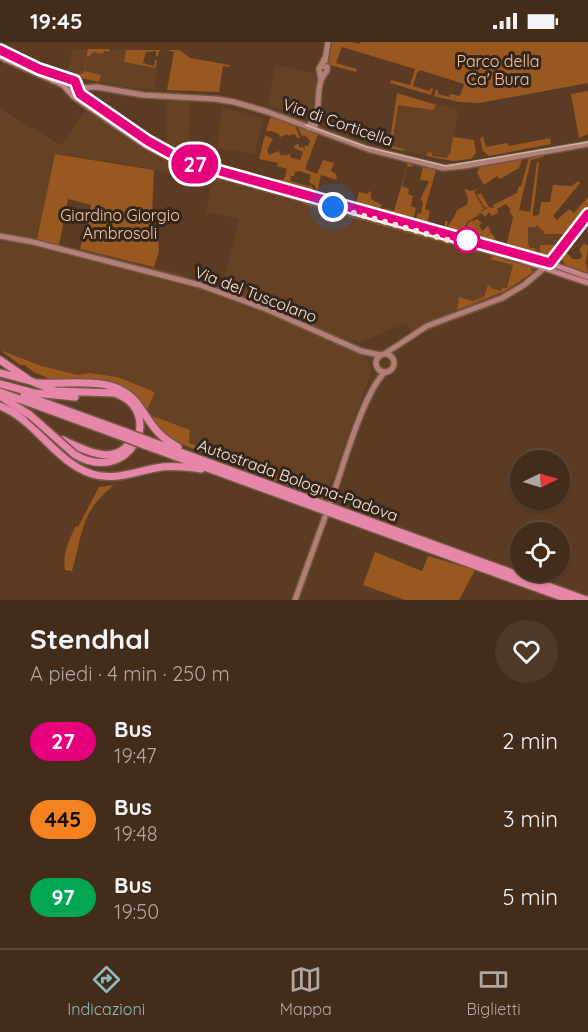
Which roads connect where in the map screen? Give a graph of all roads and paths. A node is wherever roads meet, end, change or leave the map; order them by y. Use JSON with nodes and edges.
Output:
{"nodes":[{"id":1,"x":328,"y":42,"type":"edge"},
{"id":2,"x":0,"y":50,"type":"edge"},
{"id":3,"x":0,"y":57,"type":"edge"},
{"id":4,"x":72,"y":80,"type":"junction"},
{"id":5,"x":81,"y":90,"type":"junction"},
{"id":6,"x":68,"y":91,"type":"junction"},
{"id":7,"x":311,"y":129,"type":"junction"},
{"id":8,"x":588,"y":144,"type":"edge"},
{"id":9,"x":588,"y":214,"type":"edge"},
{"id":10,"x":0,"y":237,"type":"edge"},
{"id":11,"x":548,"y":266,"type":"junction"},
{"id":12,"x":588,"y":277,"type":"edge"},
{"id":13,"x":588,"y":283,"type":"edge"},
{"id":14,"x":403,"y":342,"type":"junction"},
{"id":15,"x":361,"y":351,"type":"junction"},
{"id":16,"x":383,"y":354,"type":"junction"},
{"id":17,"x":0,"y":360,"type":"edge"},
{"id":18,"x":394,"y":360,"type":"junction"},
{"id":19,"x":376,"y":362,"type":"junction"},
{"id":20,"x":378,"y":369,"type":"junction"},
{"id":21,"x":385,"y":372,"type":"junction"},
{"id":22,"x":0,"y":373,"type":"edge"},
{"id":23,"x":33,"y":382,"type":"junction"},
{"id":24,"x":0,"y":385,"type":"edge"},
{"id":25,"x":372,"y":390,"type":"junction"},
{"id":26,"x":0,"y":394,"type":"edge"},
{"id":27,"x":0,"y":406,"type":"edge"},
{"id":28,"x":23,"y":420,"type":"junction"},
{"id":29,"x":51,"y":435,"type":"dead end"},
{"id":30,"x":124,"y":435,"type":"junction"},
{"id":31,"x":63,"y":440,"type":"dead end"},
{"id":32,"x":145,"y":442,"type":"junction"},
{"id":33,"x":219,"y":465,"type":"junction"},
{"id":34,"x":230,"y":476,"type":"junction"},
{"id":35,"x":331,"y":501,"type":"dead end"},
{"id":36,"x":325,"y":517,"type":"dead end"},
{"id":37,"x":295,"y":600,"type":"edge"},
{"id":38,"x":570,"y":600,"type":"edge"},
{"id":39,"x":586,"y":600,"type":"edge"}],
"edges":[{"from":1,"to":7,"type":"street"},
{"from":2,"to":4,"type":"main road"},
{"from":3,"to":6,"type":"main road"},
{"from":4,"to":5,"type":"main road"},
{"from":4,"to":6,"type":"main road"},
{"from":5,"to":6,"type":"main road"},
{"from":5,"to":7,"type":"street","name":"Via di Corticella"},
{"from":5,"to":11,"type":"main road"},
{"from":6,"to":11,"type":"main road"},
{"from":7,"to":8,"type":"street","name":"Via di Corticella"},
{"from":9,"to":11,"type":"street"},
{"from":10,"to":15,"type":"street","name":"Via del Tuscolano"},
{"from":11,"to":12,"type":"main road"},
{"from":11,"to":13,"type":"main road"},
{"from":11,"to":14,"type":"street"},
{"from":14,"to":16,"type":"street"},
{"from":14,"to":18,"type":"street"},
{"from":15,"to":16,"type":"street"},
{"from":15,"to":19,"type":"street"},
{"from":16,"to":18,"type":"street"},
{"from":16,"to":19,"type":"street"},
{"from":17,"to":23,"type":"highway"},
{"from":18,"to":21,"type":"street"},
{"from":19,"to":20,"type":"street"},
{"from":20,"to":21,"type":"street"},
{"from":20,"to":25,"type":"street"},
{"from":21,"to":25,"type":"street"},
{"from":22,"to":23,"type":"highway"},
{"from":23,"to":26,"type":"highway","bridge":true},
{"from":23,"to":33,"type":"highway"},
{"from":24,"to":30,"type":"highway","name":"Autostrada Bologna-Padova"},
{"from":24,"to":31,"type":"highway"},
{"from":25,"to":35,"type":"street"},
{"from":26,"to":30,"type":"highway","name":"Autostrada Bologna-Padova"},
{"from":27,"to":28,"type":"highway"},
{"from":28,"to":29,"type":"highway"},
{"from":28,"to":34,"type":"highway"},
{"from":30,"to":32,"type":"highway","name":"Autostrada Bologna-Padova","bridge":true},
{"from":32,"to":33,"type":"highway","name":"Autostrada Bologna-Padova"},
{"from":32,"to":34,"type":"highway","name":"Autostrada Bologna-Padova"},
{"from":33,"to":39,"type":"highway","name":"Autostrada Bologna-Padova"},
{"from":34,"to":38,"type":"highway","name":"Autostrada Bologna-Padova"},
{"from":36,"to":37,"type":"street"}]}
